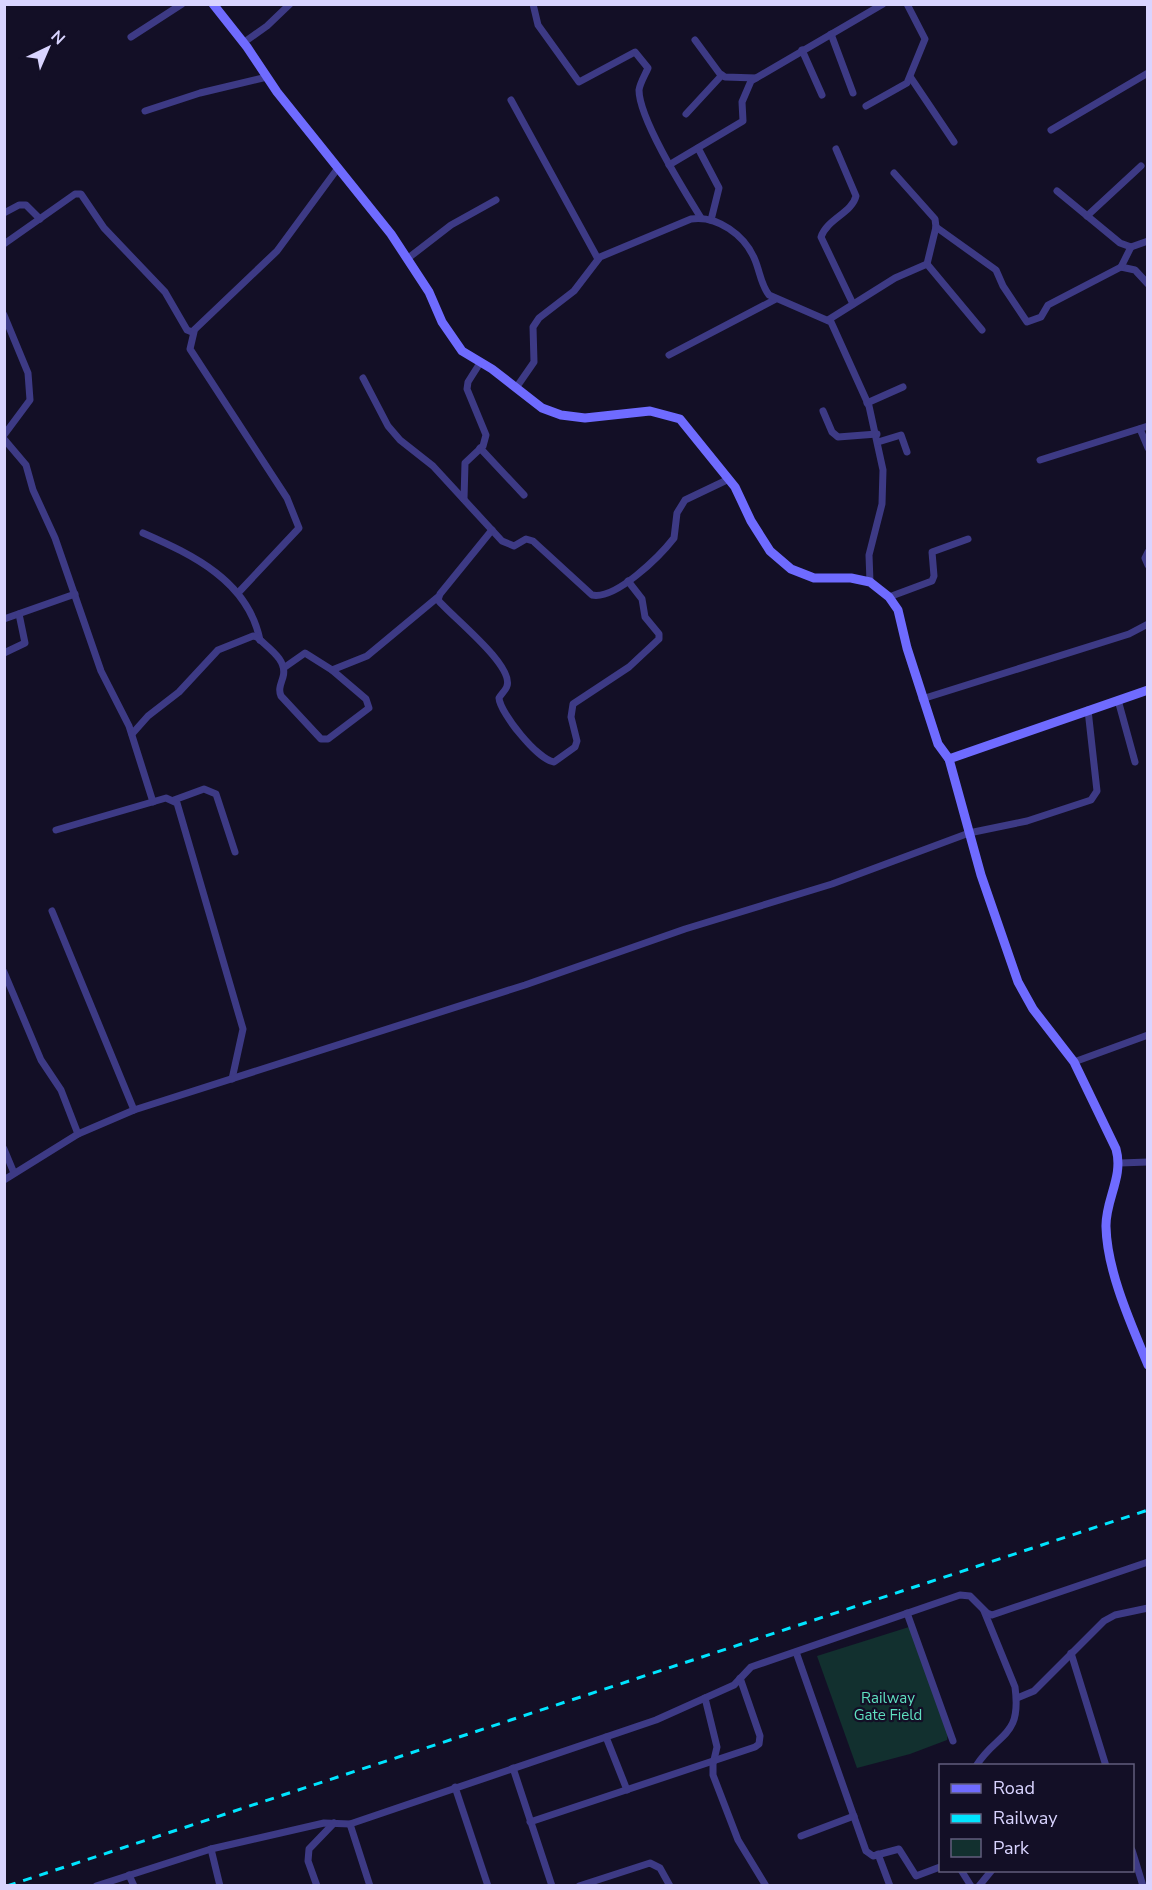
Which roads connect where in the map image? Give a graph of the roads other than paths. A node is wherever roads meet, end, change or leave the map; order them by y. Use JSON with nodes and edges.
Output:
{"nodes":[{"id":1,"x":182,"y":4,"type":"edge"},
{"id":2,"x":213,"y":4,"type":"edge"},
{"id":3,"x":290,"y":4,"type":"edge"},
{"id":4,"x":533,"y":4,"type":"edge"},
{"id":5,"x":882,"y":4,"type":"edge"},
{"id":6,"x":907,"y":4,"type":"edge"},
{"id":7,"x":831,"y":34,"type":"junction"},
{"id":8,"x":131,"y":37,"type":"dead end"},
{"id":9,"x":695,"y":40,"type":"dead end"},
{"id":10,"x":243,"y":43,"type":"junction"},
{"id":11,"x":802,"y":50,"type":"junction"},
{"id":12,"x":1148,"y":73,"type":"edge"},
{"id":13,"x":722,"y":75,"type":"junction"},
{"id":14,"x":267,"y":77,"type":"junction"},
{"id":15,"x":756,"y":78,"type":"junction"},
{"id":16,"x":911,"y":78,"type":"junction"},
{"id":17,"x":853,"y":93,"type":"dead end"},
{"id":18,"x":822,"y":95,"type":"dead end"},
{"id":19,"x":511,"y":100,"type":"dead end"},
{"id":20,"x":866,"y":106,"type":"dead end"},
{"id":21,"x":145,"y":111,"type":"dead end"},
{"id":22,"x":686,"y":114,"type":"dead end"},
{"id":23,"x":1051,"y":130,"type":"dead end"},
{"id":24,"x":954,"y":142,"type":"dead end"},
{"id":25,"x":698,"y":148,"type":"junction"},
{"id":26,"x":836,"y":149,"type":"dead end"},
{"id":27,"x":669,"y":165,"type":"junction"},
{"id":28,"x":1141,"y":166,"type":"dead end"},
{"id":29,"x":338,"y":168,"type":"junction"},
{"id":30,"x":894,"y":173,"type":"dead end"},
{"id":31,"x":1057,"y":191,"type":"dead end"},
{"id":32,"x":496,"y":200,"type":"dead end"},
{"id":33,"x":4,"y":213,"type":"edge"},
{"id":34,"x":1087,"y":216,"type":"junction"},
{"id":35,"x":701,"y":218,"type":"junction"},
{"id":36,"x":40,"y":219,"type":"junction"},
{"id":37,"x":711,"y":219,"type":"junction"},
{"id":38,"x":936,"y":227,"type":"junction"},
{"id":39,"x":1148,"y":241,"type":"edge"},
{"id":40,"x":4,"y":244,"type":"edge"},
{"id":41,"x":1131,"y":247,"type":"junction"},
{"id":42,"x":407,"y":259,"type":"junction"},
{"id":43,"x":598,"y":260,"type":"junction"},
{"id":44,"x":927,"y":264,"type":"junction"},
{"id":45,"x":1121,"y":267,"type":"junction"},
{"id":46,"x":1148,"y":284,"type":"edge"},
{"id":47,"x":776,"y":299,"type":"junction"},
{"id":48,"x":853,"y":304,"type":"junction"},
{"id":49,"x":4,"y":315,"type":"edge"},
{"id":50,"x":828,"y":320,"type":"junction"},
{"id":51,"x":982,"y":330,"type":"dead end"},
{"id":52,"x":194,"y":332,"type":"junction"},
{"id":53,"x":669,"y":355,"type":"dead end"},
{"id":54,"x":480,"y":363,"type":"junction"},
{"id":55,"x":363,"y":378,"type":"dead end"},
{"id":56,"x":516,"y":387,"type":"junction"},
{"id":57,"x":903,"y":387,"type":"dead end"},
{"id":58,"x":867,"y":403,"type":"junction"},
{"id":59,"x":823,"y":411,"type":"dead end"},
{"id":60,"x":1144,"y":428,"type":"edge"},
{"id":61,"x":4,"y":437,"type":"edge"},
{"id":62,"x":877,"y":438,"type":"junction"},
{"id":63,"x":480,"y":448,"type":"junction"},
{"id":64,"x":1148,"y":448,"type":"edge"},
{"id":65,"x":907,"y":452,"type":"dead end"},
{"id":66,"x":1040,"y":460,"type":"dead end"},
{"id":67,"x":729,"y":479,"type":"junction"},
{"id":68,"x":524,"y":495,"type":"dead end"},
{"id":69,"x":464,"y":500,"type":"junction"},
{"id":70,"x":492,"y":530,"type":"junction"},
{"id":71,"x":143,"y":533,"type":"dead end"},
{"id":72,"x":968,"y":538,"type":"dead end"},
{"id":73,"x":1148,"y":552,"type":"edge"},
{"id":74,"x":1148,"y":565,"type":"edge"},
{"id":75,"x":628,"y":581,"type":"junction"},
{"id":76,"x":870,"y":582,"type":"junction"},
{"id":77,"x":238,"y":593,"type":"junction"},
{"id":78,"x":75,"y":594,"type":"junction"},
{"id":79,"x":438,"y":597,"type":"junction"},
{"id":80,"x":889,"y":597,"type":"junction"},
{"id":81,"x":19,"y":614,"type":"junction"},
{"id":82,"x":4,"y":619,"type":"edge"},
{"id":83,"x":1148,"y":624,"type":"edge"},
{"id":84,"x":260,"y":640,"type":"junction"},
{"id":85,"x":4,"y":653,"type":"edge"},
{"id":86,"x":285,"y":667,"type":"junction"},
{"id":87,"x":332,"y":670,"type":"junction"},
{"id":88,"x":1148,"y":690,"type":"edge"},
{"id":89,"x":922,"y":699,"type":"junction"},
{"id":90,"x":1118,"y":700,"type":"junction"},
{"id":91,"x":1088,"y":710,"type":"junction"},
{"id":92,"x":132,"y":734,"type":"junction"},
{"id":93,"x":949,"y":759,"type":"junction"},
{"id":94,"x":1135,"y":762,"type":"dead end"},
{"id":95,"x":174,"y":800,"type":"junction"},
{"id":96,"x":153,"y":802,"type":"junction"},
{"id":97,"x":56,"y":830,"type":"dead end"},
{"id":98,"x":969,"y":833,"type":"junction"},
{"id":99,"x":235,"y":852,"type":"dead end"},
{"id":100,"x":52,"y":911,"type":"dead end"},
{"id":101,"x":4,"y":972,"type":"edge"},
{"id":102,"x":1148,"y":1035,"type":"edge"},
{"id":103,"x":1074,"y":1062,"type":"junction"},
{"id":104,"x":232,"y":1078,"type":"junction"},
{"id":105,"x":134,"y":1110,"type":"junction"},
{"id":106,"x":78,"y":1134,"type":"junction"},
{"id":107,"x":4,"y":1149,"type":"edge"},
{"id":108,"x":1148,"y":1162,"type":"edge"},
{"id":109,"x":1120,"y":1164,"type":"junction"},
{"id":110,"x":14,"y":1173,"type":"junction"},
{"id":111,"x":4,"y":1180,"type":"edge"},
{"id":112,"x":1148,"y":1365,"type":"edge"},
{"id":113,"x":1148,"y":1562,"type":"edge"},
{"id":114,"x":1148,"y":1608,"type":"edge"},
{"id":115,"x":983,"y":1609,"type":"junction"},
{"id":116,"x":907,"y":1613,"type":"junction"},
{"id":117,"x":796,"y":1652,"type":"junction"},
{"id":118,"x":1071,"y":1653,"type":"junction"},
{"id":119,"x":740,"y":1678,"type":"junction"},
{"id":120,"x":705,"y":1698,"type":"junction"},
{"id":121,"x":1017,"y":1698,"type":"junction"},
{"id":122,"x":606,"y":1737,"type":"junction"},
{"id":123,"x":953,"y":1741,"type":"dead end"},
{"id":124,"x":714,"y":1761,"type":"junction"},
{"id":125,"x":978,"y":1764,"type":"edge"},
{"id":126,"x":1105,"y":1764,"type":"edge"},
{"id":127,"x":513,"y":1768,"type":"junction"},
{"id":128,"x":455,"y":1787,"type":"junction"},
{"id":129,"x":627,"y":1790,"type":"junction"},
{"id":130,"x":854,"y":1816,"type":"junction"},
{"id":131,"x":530,"y":1822,"type":"junction"},
{"id":132,"x":334,"y":1823,"type":"junction"},
{"id":133,"x":350,"y":1824,"type":"junction"},
{"id":134,"x":801,"y":1836,"type":"dead end"},
{"id":135,"x":211,"y":1849,"type":"junction"},
{"id":136,"x":878,"y":1854,"type":"junction"},
{"id":137,"x":1134,"y":1857,"type":"edge"},
{"id":138,"x":939,"y":1867,"type":"edge"},
{"id":139,"x":962,"y":1872,"type":"edge"},
{"id":140,"x":990,"y":1872,"type":"edge"},
{"id":141,"x":129,"y":1875,"type":"junction"},
{"id":142,"x":604,"y":1878,"type":"junction"},
{"id":143,"x":96,"y":1886,"type":"edge"},
{"id":144,"x":134,"y":1886,"type":"edge"},
{"id":145,"x":220,"y":1886,"type":"edge"},
{"id":146,"x":317,"y":1886,"type":"edge"},
{"id":147,"x":370,"y":1886,"type":"edge"},
{"id":148,"x":488,"y":1886,"type":"edge"},
{"id":149,"x":552,"y":1886,"type":"edge"},
{"id":150,"x":579,"y":1886,"type":"edge"},
{"id":151,"x":608,"y":1886,"type":"edge"},
{"id":152,"x":670,"y":1886,"type":"edge"},
{"id":153,"x":766,"y":1886,"type":"edge"},
{"id":154,"x":890,"y":1886,"type":"edge"},
{"id":155,"x":971,"y":1886,"type":"edge"},
{"id":156,"x":979,"y":1886,"type":"edge"},
{"id":157,"x":1143,"y":1886,"type":"edge"}],
"edges":[{"from":1,"to":8,"type":"street"},
{"from":2,"to":10,"type":"street"},
{"from":3,"to":10,"type":"street"},
{"from":4,"to":27,"type":"street"},
{"from":5,"to":7,"type":"street"},
{"from":6,"to":16,"type":"street"},
{"from":7,"to":11,"type":"street"},
{"from":7,"to":17,"type":"street"},
{"from":9,"to":13,"type":"street"},
{"from":10,"to":14,"type":"street"},
{"from":11,"to":15,"type":"street"},
{"from":11,"to":18,"type":"street"},
{"from":12,"to":23,"type":"street"},
{"from":13,"to":15,"type":"street"},
{"from":13,"to":22,"type":"street"},
{"from":14,"to":21,"type":"street"},
{"from":14,"to":29,"type":"street"},
{"from":15,"to":25,"type":"street"},
{"from":16,"to":20,"type":"street"},
{"from":16,"to":24,"type":"street"},
{"from":19,"to":43,"type":"street"},
{"from":25,"to":27,"type":"street"},
{"from":25,"to":37,"type":"street"},
{"from":26,"to":48,"type":"street"},
{"from":27,"to":35,"type":"street"},
{"from":28,"to":34,"type":"street"},
{"from":29,"to":42,"type":"street"},
{"from":29,"to":52,"type":"street"},
{"from":30,"to":38,"type":"street"},
{"from":31,"to":34,"type":"street"},
{"from":32,"to":42,"type":"street"},
{"from":33,"to":36,"type":"street"},
{"from":34,"to":41,"type":"street"},
{"from":35,"to":37,"type":"street"},
{"from":35,"to":43,"type":"street"},
{"from":36,"to":40,"type":"street"},
{"from":36,"to":52,"type":"street"},
{"from":37,"to":47,"type":"street"},
{"from":38,"to":44,"type":"street"},
{"from":38,"to":45,"type":"street"},
{"from":39,"to":41,"type":"street"},
{"from":41,"to":45,"type":"street"},
{"from":42,"to":54,"type":"street"},
{"from":43,"to":56,"type":"street"},
{"from":44,"to":48,"type":"street"},
{"from":44,"to":51,"type":"street"},
{"from":45,"to":46,"type":"street"},
{"from":47,"to":50,"type":"street"},
{"from":47,"to":53,"type":"street"},
{"from":48,"to":50,"type":"street"},
{"from":49,"to":61,"type":"street"},
{"from":50,"to":58,"type":"street"},
{"from":52,"to":77,"type":"street"},
{"from":54,"to":56,"type":"street"},
{"from":54,"to":63,"type":"street"},
{"from":55,"to":69,"type":"street"},
{"from":56,"to":67,"type":"street"},
{"from":57,"to":58,"type":"street"},
{"from":58,"to":62,"type":"street"},
{"from":59,"to":62,"type":"street"},
{"from":60,"to":64,"type":"street"},
{"from":60,"to":66,"type":"street"},
{"from":61,"to":78,"type":"street"},
{"from":62,"to":65,"type":"street"},
{"from":62,"to":76,"type":"street"},
{"from":63,"to":68,"type":"street"},
{"from":63,"to":69,"type":"street"},
{"from":67,"to":75,"type":"street"},
{"from":67,"to":76,"type":"street"},
{"from":69,"to":70,"type":"street"},
{"from":70,"to":75,"type":"street"},
{"from":70,"to":79,"type":"street"},
{"from":71,"to":77,"type":"street"},
{"from":72,"to":80,"type":"street"},
{"from":73,"to":74,"type":"street"},
{"from":75,"to":79,"type":"street"},
{"from":76,"to":80,"type":"street"},
{"from":77,"to":84,"type":"street"},
{"from":78,"to":81,"type":"street"},
{"from":78,"to":92,"type":"street"},
{"from":79,"to":87,"type":"street"},
{"from":80,"to":89,"type":"street"},
{"from":81,"to":82,"type":"street"},
{"from":81,"to":85,"type":"street"},
{"from":83,"to":89,"type":"street"},
{"from":84,"to":86,"type":"street"},
{"from":84,"to":92,"type":"street"},
{"from":86,"to":87,"type":"street"},
{"from":86,"to":87,"type":"street"},
{"from":88,"to":90,"type":"street"},
{"from":89,"to":93,"type":"street"},
{"from":90,"to":91,"type":"street"},
{"from":90,"to":94,"type":"street"},
{"from":91,"to":93,"type":"street"},
{"from":91,"to":98,"type":"street"},
{"from":92,"to":96,"type":"street"},
{"from":93,"to":98,"type":"street"},
{"from":95,"to":96,"type":"street"},
{"from":95,"to":99,"type":"street"},
{"from":95,"to":104,"type":"street"},
{"from":96,"to":97,"type":"street"},
{"from":98,"to":103,"type":"street"},
{"from":98,"to":104,"type":"street"},
{"from":100,"to":105,"type":"street"},
{"from":101,"to":106,"type":"street"},
{"from":102,"to":103,"type":"street"},
{"from":103,"to":109,"type":"street"},
{"from":104,"to":105,"type":"street"},
{"from":105,"to":106,"type":"street"},
{"from":106,"to":110,"type":"street"},
{"from":107,"to":110,"type":"street"},
{"from":108,"to":109,"type":"street"},
{"from":109,"to":112,"type":"street"},
{"from":110,"to":111,"type":"street"},
{"from":113,"to":115,"type":"street"},
{"from":114,"to":118,"type":"street"},
{"from":115,"to":116,"type":"street"},
{"from":115,"to":121,"type":"street"},
{"from":116,"to":117,"type":"street"},
{"from":116,"to":123,"type":"street"},
{"from":117,"to":119,"type":"street"},
{"from":117,"to":130,"type":"street"},
{"from":118,"to":121,"type":"street"},
{"from":118,"to":126,"type":"street"},
{"from":119,"to":120,"type":"street"},
{"from":119,"to":124,"type":"street"},
{"from":120,"to":122,"type":"street"},
{"from":120,"to":124,"type":"street"},
{"from":121,"to":125,"type":"street"},
{"from":122,"to":127,"type":"street"},
{"from":122,"to":129,"type":"street"},
{"from":124,"to":129,"type":"street"},
{"from":124,"to":153,"type":"street"},
{"from":127,"to":128,"type":"street"},
{"from":127,"to":131,"type":"street"},
{"from":128,"to":133,"type":"street"},
{"from":128,"to":148,"type":"street"},
{"from":129,"to":131,"type":"street"},
{"from":130,"to":134,"type":"street"},
{"from":130,"to":136,"type":"street"},
{"from":131,"to":149,"type":"street"},
{"from":132,"to":133,"type":"street"},
{"from":132,"to":135,"type":"street"},
{"from":132,"to":146,"type":"street"},
{"from":133,"to":147,"type":"street"},
{"from":135,"to":141,"type":"street"},
{"from":135,"to":145,"type":"street"},
{"from":136,"to":138,"type":"street"},
{"from":136,"to":154,"type":"street"},
{"from":137,"to":157,"type":"street"},
{"from":139,"to":155,"type":"street"},
{"from":140,"to":156,"type":"street"},
{"from":141,"to":143,"type":"street"},
{"from":141,"to":144,"type":"street"},
{"from":142,"to":150,"type":"street"},
{"from":142,"to":151,"type":"street"},
{"from":142,"to":152,"type":"street"}]}
